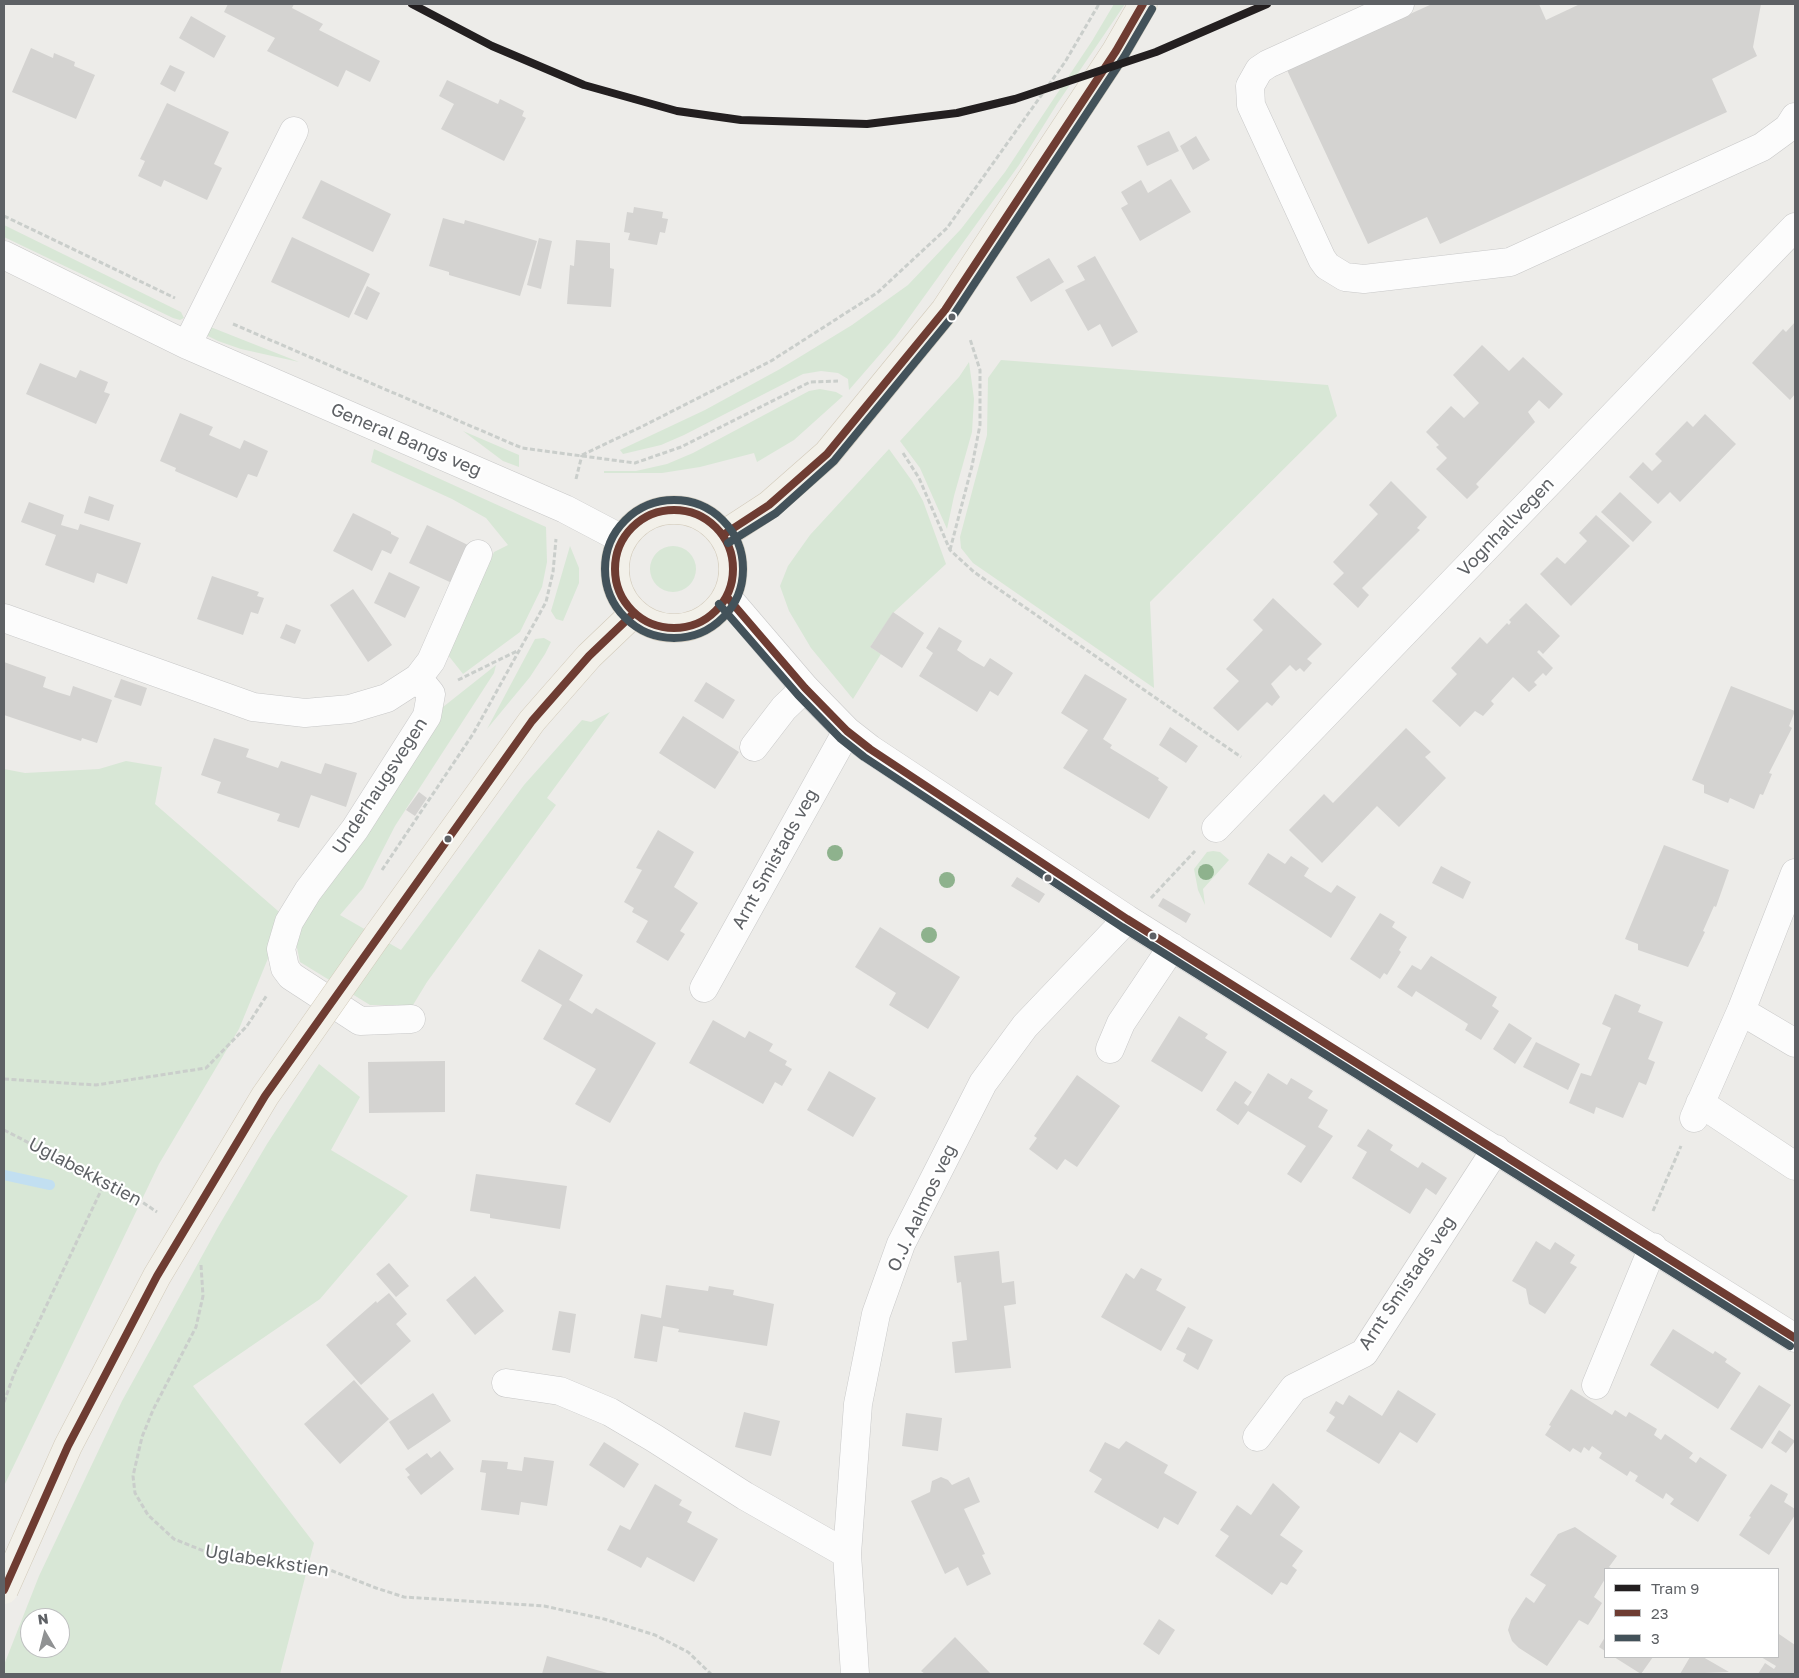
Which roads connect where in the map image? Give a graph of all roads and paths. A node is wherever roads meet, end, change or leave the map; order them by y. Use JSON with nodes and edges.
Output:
{"nodes":[{"id":1,"x":1100,"y":4,"type":"edge"},
{"id":2,"x":1144,"y":4,"type":"edge"},
{"id":3,"x":1400,"y":4,"type":"edge"},
{"id":4,"x":1795,"y":117,"type":"edge"},
{"id":5,"x":294,"y":131,"type":"dead end"},
{"id":6,"x":4,"y":216,"type":"edge"},
{"id":7,"x":1795,"y":227,"type":"edge"},
{"id":8,"x":4,"y":255,"type":"edge"},
{"id":9,"x":204,"y":312,"type":"junction"},
{"id":10,"x":970,"y":338,"type":"dead end"},
{"id":11,"x":187,"y":345,"type":"junction"},
{"id":12,"x":838,"y":381,"type":"dead end"},
{"id":13,"x":903,"y":452,"type":"dead end"},
{"id":14,"x":582,"y":455,"type":"junction"},
{"id":15,"x":577,"y":476,"type":"dead end"},
{"id":16,"x":556,"y":534,"type":"dead end"},
{"id":17,"x":723,"y":535,"type":"junction"},
{"id":18,"x":622,"y":539,"type":"junction"},
{"id":19,"x":950,"y":550,"type":"junction"},
{"id":20,"x":478,"y":554,"type":"dead end"},
{"id":21,"x":727,"y":597,"type":"junction"},
{"id":22,"x":634,"y":612,"type":"junction"},
{"id":23,"x":4,"y":618,"type":"edge"},
{"id":24,"x":518,"y":650,"type":"junction"},
{"id":25,"x":424,"y":686,"type":"junction"},
{"id":26,"x":805,"y":688,"type":"junction"},
{"id":27,"x":847,"y":731,"type":"junction"},
{"id":28,"x":754,"y":747,"type":"dead end"},
{"id":29,"x":1265,"y":776,"type":"junction"},
{"id":30,"x":1216,"y":828,"type":"joint"},
{"id":31,"x":1795,"y":873,"type":"edge"},
{"id":32,"x":379,"y":876,"type":"dead end"},
{"id":33,"x":1136,"y":912,"type":"junction"},
{"id":34,"x":1172,"y":947,"type":"junction"},
{"id":35,"x":285,"y":968,"type":"junction"},
{"id":36,"x":704,"y":988,"type":"dead end"},
{"id":37,"x":1741,"y":1011,"type":"junction"},
{"id":38,"x":411,"y":1018,"type":"dead end"},
{"id":39,"x":1795,"y":1043,"type":"edge"},
{"id":40,"x":1110,"y":1050,"type":"dead end"},
{"id":41,"x":4,"y":1080,"type":"edge"},
{"id":42,"x":1697,"y":1110,"type":"junction"},
{"id":43,"x":4,"y":1130,"type":"edge"},
{"id":44,"x":1496,"y":1149,"type":"junction"},
{"id":45,"x":1795,"y":1166,"type":"edge"},
{"id":46,"x":105,"y":1182,"type":"junction"},
{"id":47,"x":1652,"y":1214,"type":"dead end"},
{"id":48,"x":162,"y":1216,"type":"dead end"},
{"id":49,"x":1653,"y":1247,"type":"junction"},
{"id":50,"x":200,"y":1258,"type":"dead end"},
{"id":51,"x":1795,"y":1338,"type":"edge"},
{"id":52,"x":506,"y":1383,"type":"dead end"},
{"id":53,"x":1596,"y":1384,"type":"dead end"},
{"id":54,"x":4,"y":1402,"type":"edge"},
{"id":55,"x":1257,"y":1438,"type":"dead end"},
{"id":56,"x":847,"y":1554,"type":"junction"},
{"id":57,"x":4,"y":1590,"type":"edge"},
{"id":58,"x":711,"y":1674,"type":"edge"},
{"id":59,"x":855,"y":1674,"type":"edge"}],
"edges":[{"from":1,"to":14,"type":"path"},
{"from":2,"to":17,"type":"main road"},
{"from":3,"to":4,"type":"street"},
{"from":5,"to":9,"type":"street"},
{"from":6,"to":9,"type":"path"},
{"from":7,"to":29,"type":"street","name":"Vognhallvegen"},
{"from":8,"to":11,"type":"street","name":"General Bangs veg"},
{"from":9,"to":11,"type":"street"},
{"from":9,"to":14,"type":"path"},
{"from":10,"to":19,"type":"path"},
{"from":11,"to":18,"type":"street","name":"General Bangs veg"},
{"from":12,"to":14,"type":"path"},
{"from":13,"to":19,"type":"path"},
{"from":14,"to":15,"type":"path"},
{"from":16,"to":24,"type":"path"},
{"from":17,"to":18,"type":"main road"},
{"from":17,"to":21,"type":"main road"},
{"from":18,"to":22,"type":"main road"},
{"from":19,"to":29,"type":"path"},
{"from":20,"to":25,"type":"street"},
{"from":21,"to":22,"type":"main road"},
{"from":21,"to":26,"type":"street"},
{"from":22,"to":57,"type":"main road","bridge":true},
{"from":23,"to":25,"type":"street"},
{"from":24,"to":25,"type":"path"},
{"from":24,"to":32,"type":"path"},
{"from":25,"to":35,"type":"street","name":"Underhaugsvegen"},
{"from":26,"to":27,"type":"street"},
{"from":26,"to":28,"type":"street"},
{"from":27,"to":33,"type":"street"},
{"from":27,"to":36,"type":"street","name":"Arnt Smistads veg"},
{"from":29,"to":30,"type":"street","name":"Vognhallvegen"},
{"from":30,"to":33,"type":"path"},
{"from":31,"to":37,"type":"street"},
{"from":33,"to":34,"type":"street"},
{"from":33,"to":56,"type":"street","name":"O.J. Aalmos veg"},
{"from":34,"to":40,"type":"street"},
{"from":34,"to":44,"type":"street"},
{"from":35,"to":38,"type":"street"},
{"from":35,"to":41,"type":"path"},
{"from":37,"to":39,"type":"street"},
{"from":37,"to":42,"type":"street"},
{"from":42,"to":45,"type":"street"},
{"from":42,"to":47,"type":"path"},
{"from":43,"to":46,"type":"path","name":"Uglabekkstien"},
{"from":44,"to":49,"type":"street"},
{"from":44,"to":55,"type":"street","name":"Arnt Smistads veg"},
{"from":46,"to":48,"type":"path","name":"Uglabekkstien"},
{"from":46,"to":54,"type":"path"},
{"from":49,"to":51,"type":"street"},
{"from":49,"to":53,"type":"street"},
{"from":50,"to":58,"type":"path","name":"Uglabekkstien"},
{"from":52,"to":56,"type":"street"},
{"from":56,"to":59,"type":"street","name":"O.J. Aalmos veg"}]}
